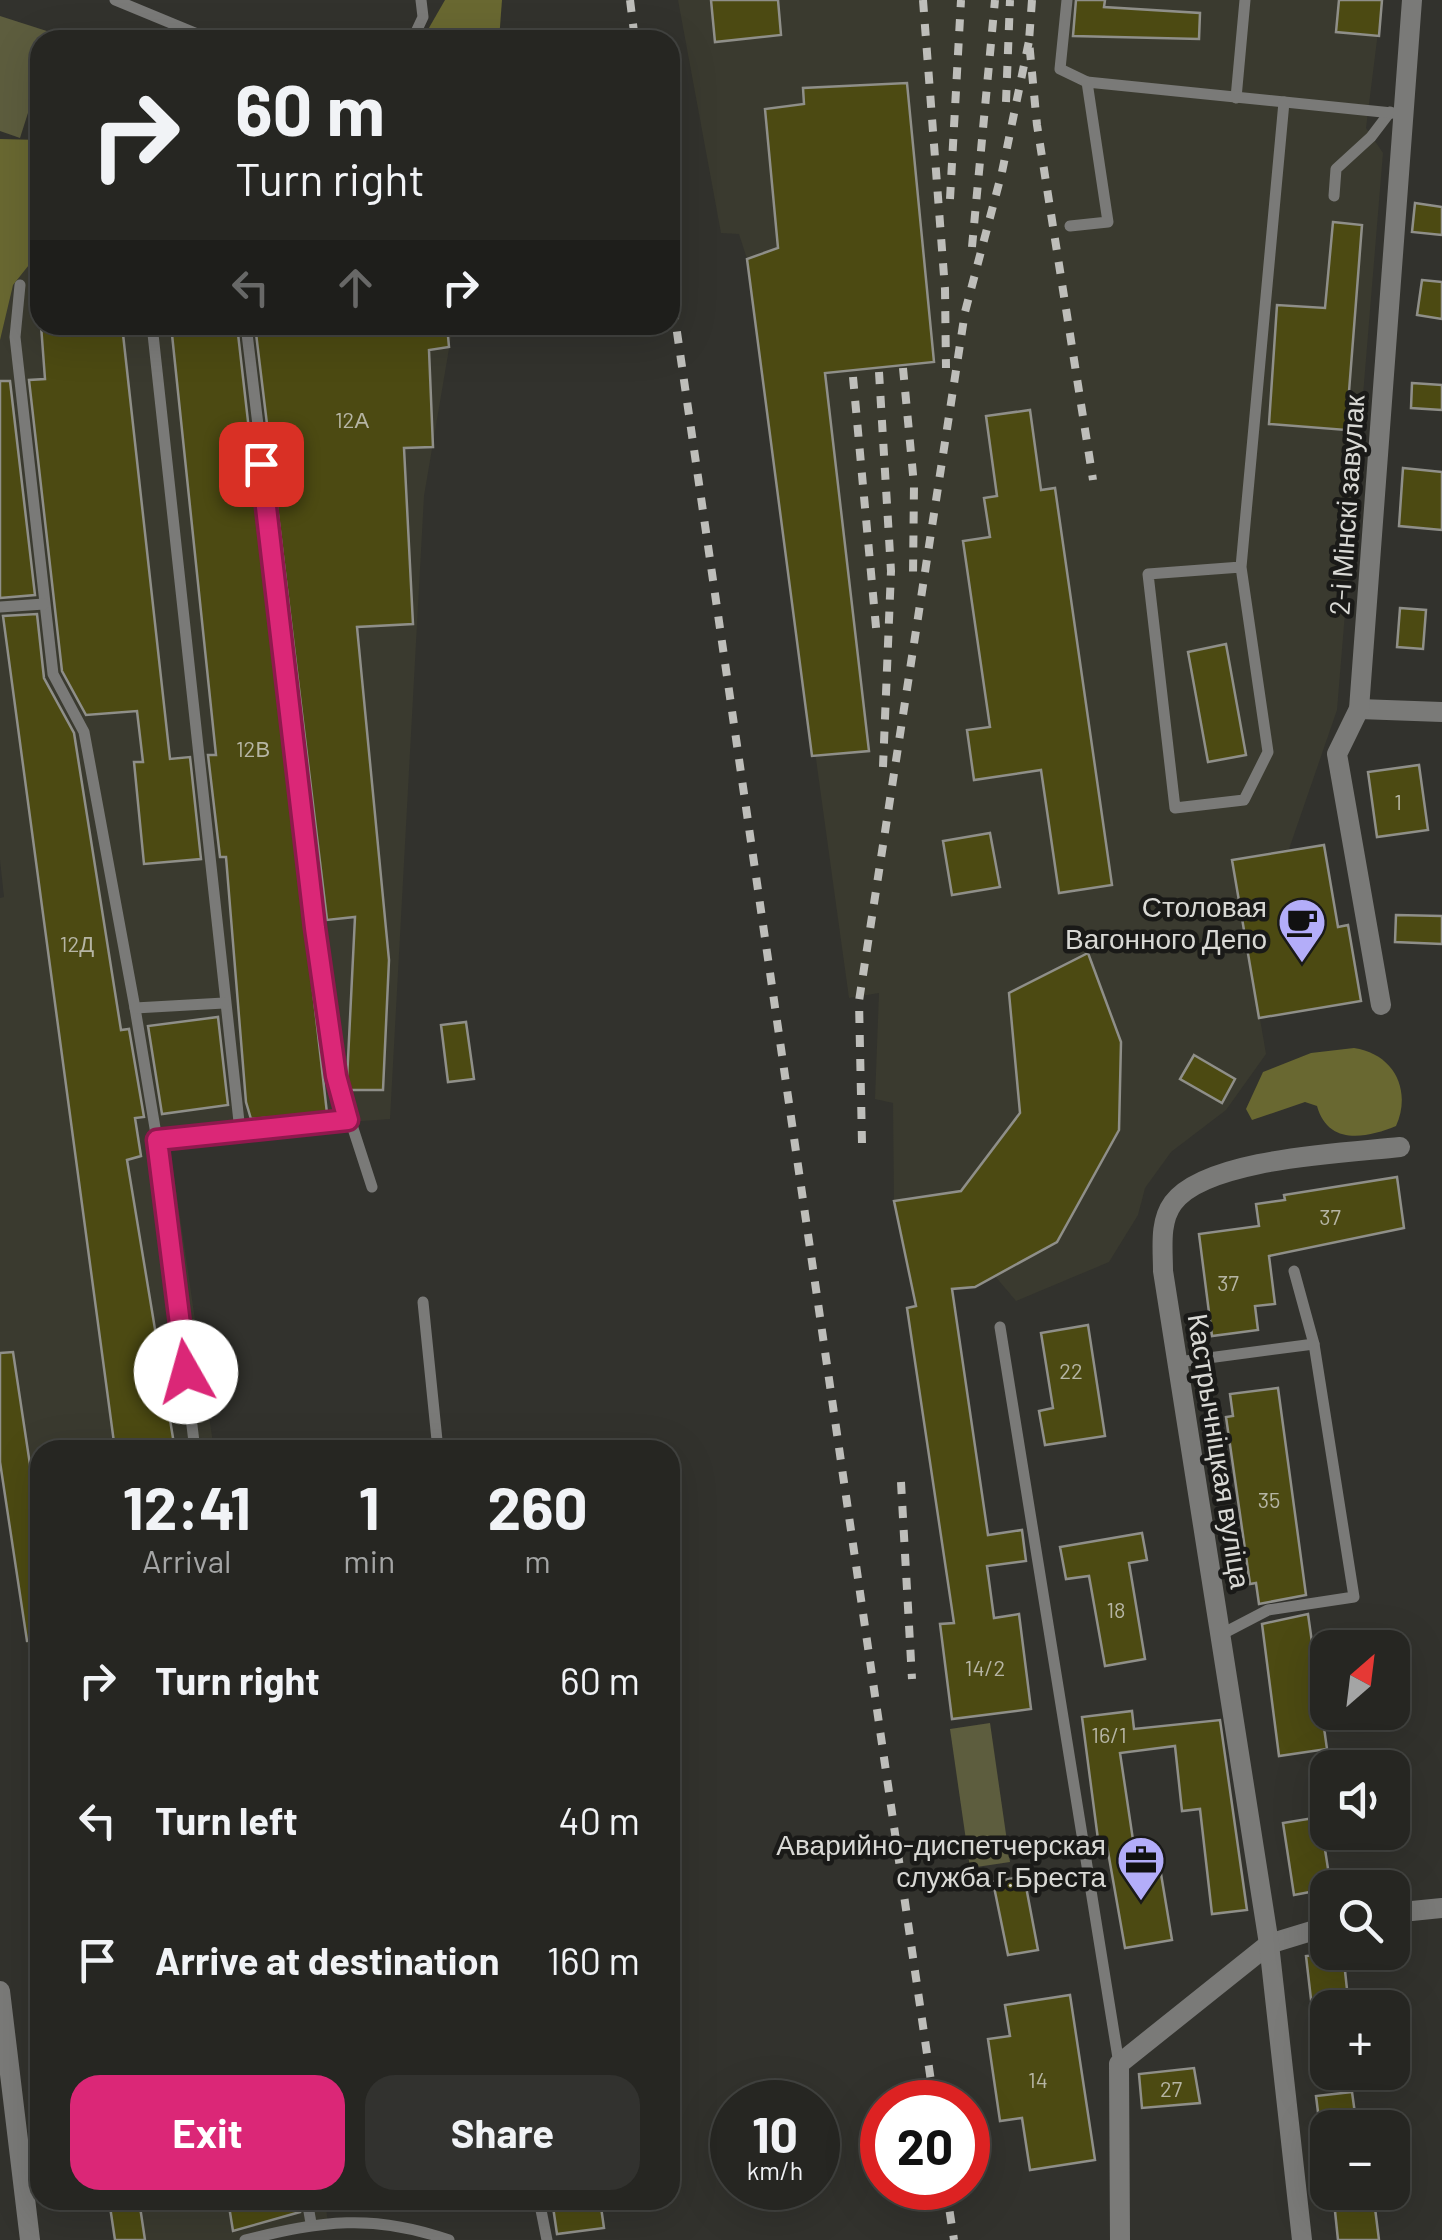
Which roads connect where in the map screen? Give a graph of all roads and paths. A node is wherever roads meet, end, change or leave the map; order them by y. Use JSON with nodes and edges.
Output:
{"nodes":[{"id":1,"x":115,"y":0,"type":"edge"},
{"id":2,"x":421,"y":0,"type":"edge"},
{"id":3,"x":1066,"y":0,"type":"edge"},
{"id":4,"x":1245,"y":0,"type":"edge"},
{"id":5,"x":1412,"y":0,"type":"edge"},
{"id":6,"x":181,"y":30,"type":"edge"},
{"id":7,"x":417,"y":30,"type":"edge"},
{"id":8,"x":1088,"y":82,"type":"junction"},
{"id":9,"x":1236,"y":98,"type":"junction"},
{"id":10,"x":1284,"y":102,"type":"junction"},
{"id":11,"x":1396,"y":113,"type":"junction"},
{"id":12,"x":1334,"y":196,"type":"dead end"},
{"id":13,"x":1070,"y":226,"type":"dead end"},
{"id":14,"x":20,"y":285,"type":"dead end"},
{"id":15,"x":153,"y":335,"type":"edge"},
{"id":16,"x":247,"y":335,"type":"edge"},
{"id":17,"x":1240,"y":567,"type":"junction"},
{"id":18,"x":44,"y":604,"type":"junction"},
{"id":19,"x":0,"y":607,"type":"edge"},
{"id":20,"x":1359,"y":709,"type":"junction"},
{"id":21,"x":1442,"y":712,"type":"edge"},
{"id":22,"x":224,"y":1003,"type":"junction"},
{"id":23,"x":1381,"y":1005,"type":"dead end"},
{"id":24,"x":136,"y":1008,"type":"junction"},
{"id":25,"x":348,"y":1120,"type":"junction"},
{"id":26,"x":240,"y":1130,"type":"junction"},
{"id":27,"x":157,"y":1140,"type":"junction"},
{"id":28,"x":1400,"y":1147,"type":"dead end"},
{"id":29,"x":372,"y":1187,"type":"dead end"},
{"id":30,"x":1294,"y":1271,"type":"dead end"},
{"id":31,"x":423,"y":1302,"type":"dead end"},
{"id":32,"x":1000,"y":1327,"type":"dead end"},
{"id":33,"x":1314,"y":1344,"type":"junction"},
{"id":34,"x":1178,"y":1362,"type":"junction"},
{"id":35,"x":194,"y":1440,"type":"edge"},
{"id":36,"x":437,"y":1440,"type":"edge"},
{"id":37,"x":1222,"y":1634,"type":"junction"},
{"id":38,"x":1442,"y":1908,"type":"edge"},
{"id":39,"x":1410,"y":1912,"type":"edge"},
{"id":40,"x":1310,"y":1931,"type":"edge"},
{"id":41,"x":1269,"y":1944,"type":"junction"},
{"id":42,"x":0,"y":1990,"type":"edge"},
{"id":43,"x":1119,"y":2064,"type":"junction"},
{"id":44,"x":309,"y":2210,"type":"edge"},
{"id":45,"x":541,"y":2210,"type":"edge"},
{"id":46,"x":311,"y":2223,"type":"junction"},
{"id":47,"x":30,"y":2240,"type":"edge"},
{"id":48,"x":245,"y":2240,"type":"edge"},
{"id":49,"x":449,"y":2240,"type":"edge"},
{"id":50,"x":547,"y":2240,"type":"edge"},
{"id":51,"x":1120,"y":2240,"type":"edge"},
{"id":52,"x":1302,"y":2240,"type":"edge"}],
"edges":[{"from":1,"to":6,"type":"lane"},
{"from":2,"to":7,"type":"lane"},
{"from":3,"to":8,"type":"lane"},
{"from":4,"to":9,"type":"lane"},
{"from":5,"to":11,"type":"street","name":"2-і Мінскі завулак"},
{"from":8,"to":9,"type":"lane"},
{"from":8,"to":13,"type":"lane"},
{"from":9,"to":10,"type":"lane"},
{"from":10,"to":11,"type":"lane"},
{"from":10,"to":17,"type":"lane"},
{"from":11,"to":12,"type":"lane"},
{"from":11,"to":20,"type":"street","name":"2-і Мінскі завулак"},
{"from":14,"to":18,"type":"lane"},
{"from":15,"to":22,"type":"lane"},
{"from":16,"to":25,"type":"lane"},
{"from":17,"to":17,"type":"lane"},
{"from":18,"to":19,"type":"lane"},
{"from":18,"to":24,"type":"lane"},
{"from":20,"to":21,"type":"street"},
{"from":20,"to":23,"type":"street","name":"2-і Мінскі завулак"},
{"from":22,"to":24,"type":"lane"},
{"from":22,"to":26,"type":"lane"},
{"from":24,"to":27,"type":"lane"},
{"from":25,"to":26,"type":"lane"},
{"from":25,"to":29,"type":"lane"},
{"from":26,"to":27,"type":"lane"},
{"from":27,"to":35,"type":"lane"},
{"from":28,"to":34,"type":"street","name":"Кастрычніцкая вуліца"},
{"from":30,"to":33,"type":"lane"},
{"from":31,"to":36,"type":"lane"},
{"from":32,"to":43,"type":"lane"},
{"from":33,"to":34,"type":"lane"},
{"from":33,"to":37,"type":"lane"},
{"from":34,"to":37,"type":"street","name":"Кастрычніцкая вуліца"},
{"from":37,"to":41,"type":"street","name":"Кастрычніцкая вуліца"},
{"from":38,"to":39,"type":"street"},
{"from":40,"to":41,"type":"street"},
{"from":41,"to":43,"type":"street"},
{"from":41,"to":52,"type":"street","name":"Кастрычніцкая вуліца"},
{"from":42,"to":47,"type":"street"},
{"from":43,"to":51,"type":"street"},
{"from":44,"to":46,"type":"lane"},
{"from":45,"to":50,"type":"lane"},
{"from":46,"to":48,"type":"lane"},
{"from":46,"to":49,"type":"lane"}]}
